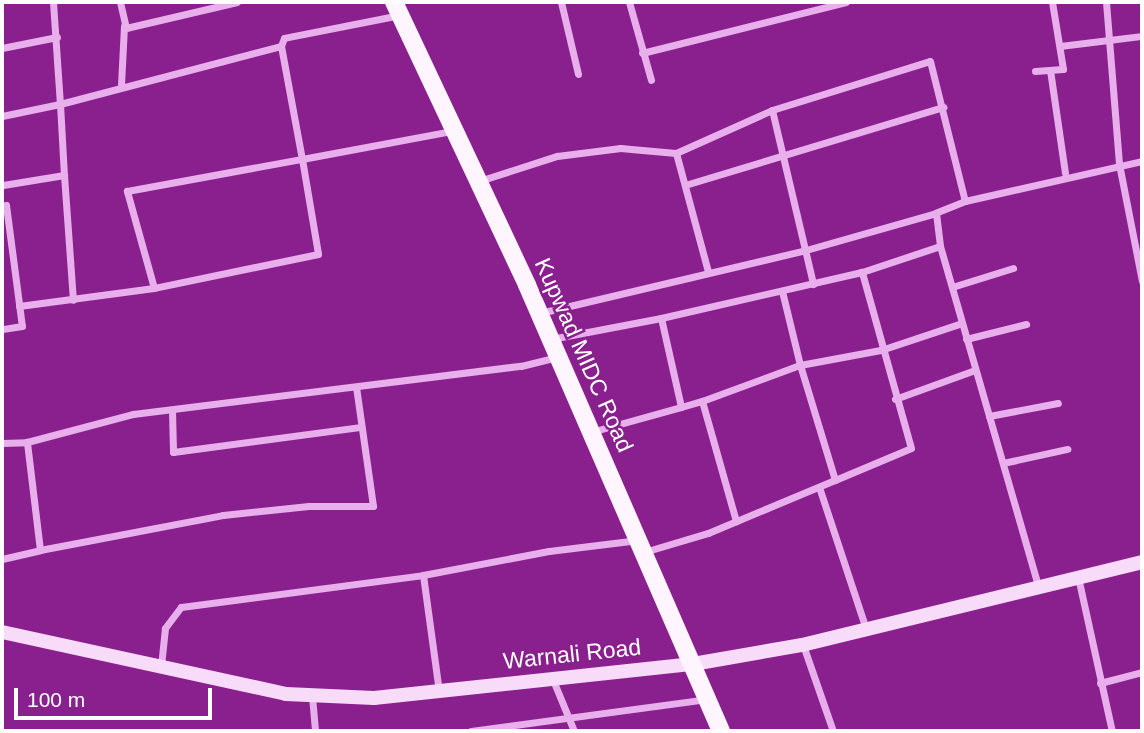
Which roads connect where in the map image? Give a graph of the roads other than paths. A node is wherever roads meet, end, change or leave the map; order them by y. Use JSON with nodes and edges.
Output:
{"nodes":[{"id":1,"x":53,"y":2,"type":"edge"},
{"id":2,"x":120,"y":2,"type":"edge"},
{"id":3,"x":237,"y":2,"type":"edge"},
{"id":4,"x":561,"y":2,"type":"edge"},
{"id":5,"x":629,"y":2,"type":"edge"},
{"id":6,"x":846,"y":2,"type":"edge"},
{"id":7,"x":1052,"y":2,"type":"edge"},
{"id":8,"x":1106,"y":2,"type":"edge"},
{"id":9,"x":397,"y":8,"type":"edge"},
{"id":10,"x":125,"y":23,"type":"junction"},
{"id":11,"x":1142,"y":36,"type":"edge"},
{"id":12,"x":57,"y":37,"type":"junction"},
{"id":13,"x":1111,"y":42,"type":"junction"},
{"id":14,"x":281,"y":46,"type":"junction"},
{"id":15,"x":1060,"y":46,"type":"junction"},
{"id":16,"x":2,"y":48,"type":"edge"},
{"id":17,"x":642,"y":53,"type":"junction"},
{"id":18,"x":1050,"y":70,"type":"junction"},
{"id":19,"x":1035,"y":71,"type":"dead end"},
{"id":20,"x":578,"y":74,"type":"dead end"},
{"id":21,"x":651,"y":80,"type":"dead end"},
{"id":22,"x":121,"y":85,"type":"junction"},
{"id":23,"x":60,"y":104,"type":"junction"},
{"id":24,"x":944,"y":107,"type":"junction"},
{"id":25,"x":772,"y":110,"type":"junction"},
{"id":26,"x":2,"y":117,"type":"edge"},
{"id":27,"x":455,"y":131,"type":"junction"},
{"id":28,"x":676,"y":153,"type":"junction"},
{"id":29,"x":780,"y":156,"type":"junction"},
{"id":30,"x":302,"y":159,"type":"junction"},
{"id":31,"x":1142,"y":161,"type":"edge"},
{"id":32,"x":1119,"y":164,"type":"junction"},
{"id":33,"x":1065,"y":173,"type":"dead end"},
{"id":34,"x":64,"y":175,"type":"junction"},
{"id":35,"x":478,"y":181,"type":"junction"},
{"id":36,"x":3,"y":185,"type":"edge"},
{"id":37,"x":685,"y":186,"type":"junction"},
{"id":38,"x":965,"y":201,"type":"junction"},
{"id":39,"x":2,"y":206,"type":"edge"},
{"id":40,"x":936,"y":213,"type":"junction"},
{"id":41,"x":940,"y":246,"type":"junction"},
{"id":42,"x":806,"y":250,"type":"junction"},
{"id":43,"x":1013,"y":268,"type":"dead end"},
{"id":44,"x":708,"y":272,"type":"junction"},
{"id":45,"x":862,"y":272,"type":"junction"},
{"id":46,"x":1142,"y":281,"type":"edge"},
{"id":47,"x":813,"y":284,"type":"junction"},
{"id":48,"x":952,"y":287,"type":"junction"},
{"id":49,"x":154,"y":288,"type":"junction"},
{"id":50,"x":782,"y":291,"type":"junction"},
{"id":51,"x":73,"y":300,"type":"junction"},
{"id":52,"x":19,"y":306,"type":"junction"},
{"id":53,"x":539,"y":313,"type":"junction"},
{"id":54,"x":661,"y":318,"type":"junction"},
{"id":55,"x":962,"y":323,"type":"junction"},
{"id":56,"x":1026,"y":324,"type":"dead end"},
{"id":57,"x":2,"y":328,"type":"edge"},
{"id":58,"x":551,"y":339,"type":"junction"},
{"id":59,"x":966,"y":339,"type":"junction"},
{"id":60,"x":881,"y":350,"type":"junction"},
{"id":61,"x":559,"y":357,"type":"junction"},
{"id":62,"x":800,"y":365,"type":"junction"},
{"id":63,"x":975,"y":370,"type":"junction"},
{"id":64,"x":356,"y":387,"type":"junction"},
{"id":65,"x":895,"y":399,"type":"junction"},
{"id":66,"x":702,"y":401,"type":"junction"},
{"id":67,"x":1058,"y":402,"type":"dead end"},
{"id":68,"x":681,"y":407,"type":"junction"},
{"id":69,"x":172,"y":410,"type":"junction"},
{"id":70,"x":989,"y":416,"type":"junction"},
{"id":71,"x":361,"y":427,"type":"junction"},
{"id":72,"x":591,"y":432,"type":"junction"},
{"id":73,"x":27,"y":442,"type":"junction"},
{"id":74,"x":2,"y":443,"type":"edge"},
{"id":75,"x":1068,"y":449,"type":"dead end"},
{"id":76,"x":1003,"y":463,"type":"junction"},
{"id":77,"x":835,"y":480,"type":"junction"},
{"id":78,"x":819,"y":486,"type":"junction"},
{"id":79,"x":736,"y":521,"type":"junction"},
{"id":80,"x":641,"y":546,"type":"junction"},
{"id":81,"x":40,"y":550,"type":"junction"},
{"id":82,"x":2,"y":559,"type":"edge"},
{"id":83,"x":1142,"y":562,"type":"edge"},
{"id":84,"x":424,"y":575,"type":"junction"},
{"id":85,"x":1078,"y":576,"type":"junction"},
{"id":86,"x":1038,"y":585,"type":"junction"},
{"id":87,"x":866,"y":631,"type":"junction"},
{"id":88,"x":2,"y":632,"type":"edge"},
{"id":89,"x":802,"y":645,"type":"junction"},
{"id":90,"x":692,"y":664,"type":"junction"},
{"id":91,"x":161,"y":668,"type":"junction"},
{"id":92,"x":1142,"y":672,"type":"edge"},
{"id":93,"x":553,"y":680,"type":"junction"},
{"id":94,"x":1100,"y":683,"type":"junction"},
{"id":95,"x":439,"y":692,"type":"junction"},
{"id":96,"x":312,"y":696,"type":"junction"},
{"id":97,"x":708,"y":699,"type":"junction"},
{"id":98,"x":568,"y":716,"type":"junction"},
{"id":99,"x":315,"y":731,"type":"edge"},
{"id":100,"x":471,"y":731,"type":"edge"},
{"id":101,"x":575,"y":731,"type":"edge"},
{"id":102,"x":721,"y":731,"type":"edge"},
{"id":103,"x":833,"y":731,"type":"edge"},
{"id":104,"x":1112,"y":731,"type":"edge"}],
"edges":[{"from":1,"to":12,"type":"street"},
{"from":2,"to":10,"type":"street"},
{"from":3,"to":10,"type":"street"},
{"from":4,"to":20,"type":"street"},
{"from":5,"to":17,"type":"street"},
{"from":6,"to":17,"type":"street"},
{"from":7,"to":15,"type":"street"},
{"from":8,"to":13,"type":"street"},
{"from":9,"to":14,"type":"street"},
{"from":9,"to":27,"type":"main road","name":"Kupwad MIDC Road"},
{"from":10,"to":22,"type":"street"},
{"from":11,"to":13,"type":"street"},
{"from":12,"to":16,"type":"street"},
{"from":12,"to":23,"type":"street"},
{"from":13,"to":15,"type":"street"},
{"from":13,"to":32,"type":"street"},
{"from":14,"to":22,"type":"street"},
{"from":14,"to":30,"type":"street"},
{"from":15,"to":18,"type":"street"},
{"from":17,"to":21,"type":"street"},
{"from":18,"to":19,"type":"street"},
{"from":18,"to":33,"type":"street"},
{"from":22,"to":23,"type":"street"},
{"from":23,"to":26,"type":"street"},
{"from":23,"to":34,"type":"street"},
{"from":24,"to":25,"type":"street"},
{"from":24,"to":29,"type":"street"},
{"from":24,"to":38,"type":"street"},
{"from":25,"to":28,"type":"street"},
{"from":25,"to":29,"type":"street"},
{"from":27,"to":30,"type":"street"},
{"from":27,"to":35,"type":"main road","name":"Kupwad MIDC Road"},
{"from":28,"to":35,"type":"street"},
{"from":28,"to":37,"type":"street"},
{"from":29,"to":37,"type":"street"},
{"from":29,"to":42,"type":"street"},
{"from":30,"to":49,"type":"street"},
{"from":30,"to":49,"type":"street"},
{"from":31,"to":32,"type":"street"},
{"from":32,"to":38,"type":"street"},
{"from":32,"to":46,"type":"street"},
{"from":34,"to":36,"type":"street"},
{"from":34,"to":51,"type":"street"},
{"from":35,"to":53,"type":"main road","name":"Kupwad MIDC Road"},
{"from":37,"to":44,"type":"street"},
{"from":38,"to":40,"type":"street"},
{"from":39,"to":52,"type":"street"},
{"from":40,"to":41,"type":"street"},
{"from":40,"to":42,"type":"street"},
{"from":41,"to":45,"type":"street"},
{"from":41,"to":48,"type":"street"},
{"from":42,"to":44,"type":"street"},
{"from":42,"to":47,"type":"street"},
{"from":43,"to":48,"type":"street"},
{"from":44,"to":53,"type":"street"},
{"from":45,"to":47,"type":"street"},
{"from":45,"to":60,"type":"street"},
{"from":47,"to":50,"type":"street"},
{"from":48,"to":55,"type":"street"},
{"from":49,"to":51,"type":"street"},
{"from":50,"to":54,"type":"street"},
{"from":50,"to":62,"type":"street"},
{"from":51,"to":52,"type":"street"},
{"from":52,"to":57,"type":"street"},
{"from":53,"to":58,"type":"main road","name":"Kupwad MIDC Road"},
{"from":54,"to":58,"type":"street"},
{"from":54,"to":68,"type":"street"},
{"from":55,"to":59,"type":"street"},
{"from":55,"to":60,"type":"street"},
{"from":56,"to":59,"type":"street"},
{"from":58,"to":61,"type":"main road","name":"Kupwad MIDC Road"},
{"from":59,"to":63,"type":"street"},
{"from":60,"to":62,"type":"street"},
{"from":60,"to":65,"type":"street"},
{"from":61,"to":64,"type":"street"},
{"from":61,"to":72,"type":"main road","name":"Kupwad MIDC Road"},
{"from":62,"to":66,"type":"street"},
{"from":62,"to":77,"type":"street"},
{"from":63,"to":65,"type":"street"},
{"from":63,"to":70,"type":"street"},
{"from":64,"to":69,"type":"street"},
{"from":64,"to":71,"type":"street"},
{"from":65,"to":77,"type":"street"},
{"from":66,"to":68,"type":"street"},
{"from":66,"to":79,"type":"street"},
{"from":67,"to":70,"type":"street"},
{"from":68,"to":72,"type":"street"},
{"from":69,"to":71,"type":"street"},
{"from":69,"to":73,"type":"street"},
{"from":70,"to":76,"type":"street"},
{"from":71,"to":81,"type":"street"},
{"from":72,"to":80,"type":"main road","name":"Kupwad MIDC Road"},
{"from":73,"to":74,"type":"street"},
{"from":73,"to":81,"type":"street"},
{"from":75,"to":76,"type":"street"},
{"from":76,"to":86,"type":"street"},
{"from":77,"to":78,"type":"street"},
{"from":78,"to":79,"type":"street"},
{"from":78,"to":87,"type":"street"},
{"from":79,"to":80,"type":"street"},
{"from":80,"to":84,"type":"street"},
{"from":80,"to":90,"type":"main road","name":"Kupwad MIDC Road"},
{"from":81,"to":82,"type":"street"},
{"from":83,"to":85,"type":"main road","name":"Warnali Road"},
{"from":84,"to":91,"type":"street"},
{"from":84,"to":95,"type":"street"},
{"from":85,"to":86,"type":"main road","name":"Warnali Road"},
{"from":85,"to":94,"type":"street"},
{"from":86,"to":87,"type":"main road","name":"Warnali Road"},
{"from":87,"to":89,"type":"main road","name":"Warnali Road"},
{"from":88,"to":91,"type":"main road","name":"Warnali Road"},
{"from":89,"to":90,"type":"main road","name":"Warnali Road"},
{"from":89,"to":103,"type":"street"},
{"from":90,"to":93,"type":"main road","name":"Warnali Road"},
{"from":90,"to":97,"type":"main road","name":"Kupwad MIDC Road"},
{"from":91,"to":96,"type":"main road","name":"Warnali Road"},
{"from":92,"to":94,"type":"street"},
{"from":93,"to":95,"type":"main road","name":"Warnali Road"},
{"from":93,"to":98,"type":"street"},
{"from":94,"to":104,"type":"street"},
{"from":95,"to":96,"type":"main road","name":"Warnali Road"},
{"from":96,"to":99,"type":"street"},
{"from":97,"to":98,"type":"street"},
{"from":97,"to":102,"type":"main road","name":"Kupwad MIDC Road"},
{"from":98,"to":100,"type":"street"},
{"from":98,"to":101,"type":"street"}]}
